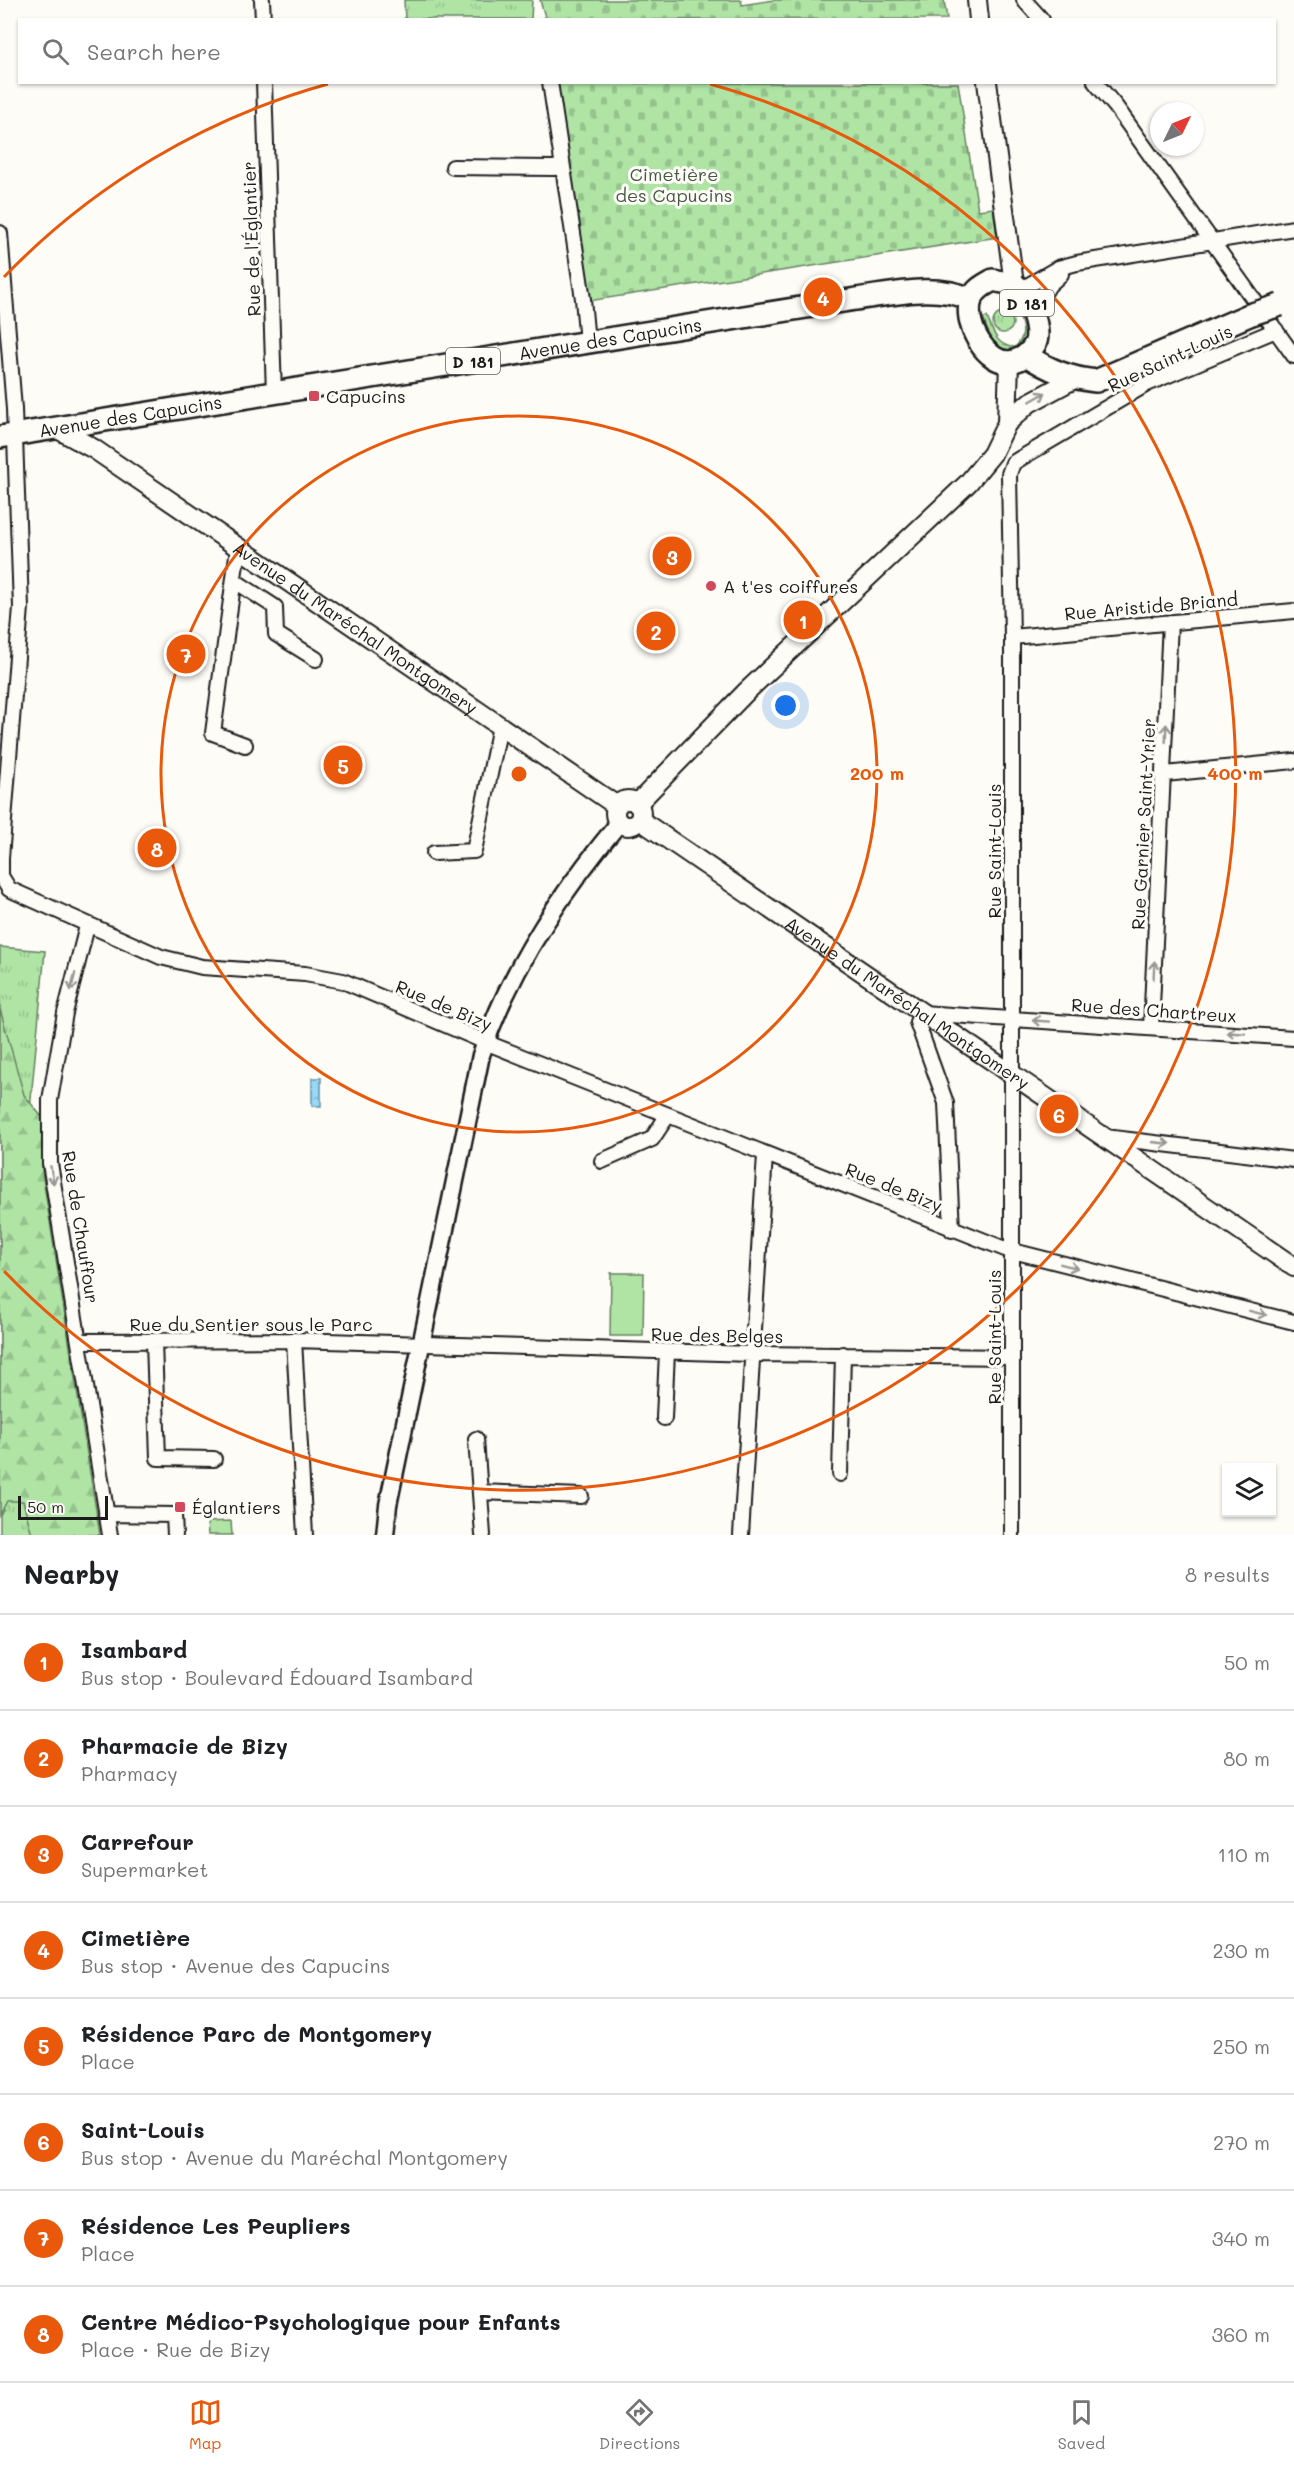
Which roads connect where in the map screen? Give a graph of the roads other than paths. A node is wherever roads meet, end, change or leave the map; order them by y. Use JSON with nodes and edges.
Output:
{"nodes":[{"id":1,"x":262,"y":0,"type":"edge"},
{"id":2,"x":977,"y":0,"type":"edge"},
{"id":3,"x":1024,"y":0,"type":"edge"},
{"id":4,"x":263,"y":18,"type":"edge"},
{"id":5,"x":979,"y":18,"type":"edge"},
{"id":6,"x":1040,"y":18,"type":"edge"},
{"id":7,"x":264,"y":84,"type":"edge"},
{"id":8,"x":550,"y":84,"type":"edge"},
{"id":9,"x":987,"y":84,"type":"edge"},
{"id":10,"x":1097,"y":84,"type":"edge"},
{"id":11,"x":562,"y":167,"type":"junction"},
{"id":12,"x":453,"y":168,"type":"dead end"},
{"id":13,"x":1294,"y":228,"type":"edge"},
{"id":14,"x":0,"y":233,"type":"edge"},
{"id":15,"x":1006,"y":240,"type":"junction"},
{"id":16,"x":1211,"y":241,"type":"junction"},
{"id":17,"x":1077,"y":263,"type":"junction"},
{"id":18,"x":993,"y":280,"type":"junction"},
{"id":19,"x":1017,"y":287,"type":"junction"},
{"id":20,"x":971,"y":299,"type":"junction"},
{"id":21,"x":1287,"y":303,"type":"edge"},
{"id":22,"x":1035,"y":323,"type":"junction"},
{"id":23,"x":1276,"y":330,"type":"junction"},
{"id":24,"x":587,"y":342,"type":"junction"},
{"id":25,"x":1294,"y":356,"type":"edge"},
{"id":26,"x":1018,"y":359,"type":"junction"},
{"id":27,"x":1118,"y":373,"type":"junction"},
{"id":28,"x":1074,"y":379,"type":"junction"},
{"id":29,"x":274,"y":394,"type":"junction"},
{"id":30,"x":91,"y":422,"type":"junction"},
{"id":31,"x":1007,"y":423,"type":"junction"},
{"id":32,"x":56,"y":428,"type":"junction"},
{"id":33,"x":8,"y":436,"type":"edge"},
{"id":34,"x":94,"y":449,"type":"junction"},
{"id":35,"x":238,"y":548,"type":"junction"},
{"id":36,"x":235,"y":580,"type":"junction"},
{"id":37,"x":1294,"y":611,"type":"edge"},
{"id":38,"x":1170,"y":622,"type":"junction"},
{"id":39,"x":1012,"y":637,"type":"junction"},
{"id":40,"x":316,"y":659,"type":"dead end"},
{"id":41,"x":500,"y":726,"type":"junction"},
{"id":42,"x":245,"y":745,"type":"dead end"},
{"id":43,"x":1294,"y":761,"type":"edge"},
{"id":44,"x":1165,"y":774,"type":"junction"},
{"id":45,"x":638,"y":812,"type":"junction"},
{"id":46,"x":618,"y":814,"type":"junction"},
{"id":47,"x":434,"y":853,"type":"dead end"},
{"id":48,"x":87,"y":926,"type":"junction"},
{"id":49,"x":922,"y":1013,"type":"junction"},
{"id":50,"x":1012,"y":1019,"type":"junction"},
{"id":51,"x":1151,"y":1028,"type":"junction"},
{"id":52,"x":1294,"y":1038,"type":"edge"},
{"id":53,"x":486,"y":1042,"type":"junction"},
{"id":54,"x":1013,"y":1075,"type":"junction"},
{"id":55,"x":668,"y":1115,"type":"junction"},
{"id":56,"x":1103,"y":1137,"type":"junction"},
{"id":57,"x":765,"y":1155,"type":"junction"},
{"id":58,"x":1294,"y":1160,"type":"edge"},
{"id":59,"x":602,"y":1161,"type":"dead end"},
{"id":60,"x":952,"y":1230,"type":"junction"},
{"id":61,"x":1012,"y":1252,"type":"junction"},
{"id":62,"x":1294,"y":1267,"type":"edge"},
{"id":63,"x":1294,"y":1322,"type":"edge"},
{"id":64,"x":294,"y":1340,"type":"junction"},
{"id":65,"x":80,"y":1341,"type":"junction"},
{"id":66,"x":154,"y":1342,"type":"junction"},
{"id":67,"x":422,"y":1344,"type":"junction"},
{"id":68,"x":667,"y":1352,"type":"junction"},
{"id":69,"x":752,"y":1354,"type":"junction"},
{"id":70,"x":843,"y":1354,"type":"junction"},
{"id":71,"x":1012,"y":1357,"type":"junction"},
{"id":72,"x":664,"y":1418,"type":"dead end"},
{"id":73,"x":476,"y":1439,"type":"dead end"},
{"id":74,"x":214,"y":1459,"type":"dead end"},
{"id":75,"x":840,"y":1474,"type":"dead end"},
{"id":76,"x":481,"y":1492,"type":"junction"},
{"id":77,"x":581,"y":1496,"type":"dead end"},
{"id":78,"x":106,"y":1514,"type":"junction"},
{"id":79,"x":110,"y":1535,"type":"edge"},
{"id":80,"x":175,"y":1535,"type":"edge"},
{"id":81,"x":304,"y":1535,"type":"edge"},
{"id":82,"x":385,"y":1535,"type":"edge"},
{"id":83,"x":483,"y":1535,"type":"edge"},
{"id":84,"x":741,"y":1535,"type":"edge"},
{"id":85,"x":1012,"y":1535,"type":"edge"}],
"edges":[{"from":1,"to":4,"type":"street"},
{"from":2,"to":5,"type":"main road"},
{"from":3,"to":6,"type":"street"},
{"from":7,"to":29,"type":"street","name":"Rue de l'Églantier"},
{"from":8,"to":11,"type":"street"},
{"from":9,"to":15,"type":"main road"},
{"from":10,"to":16,"type":"street"},
{"from":11,"to":12,"type":"street"},
{"from":11,"to":24,"type":"street"},
{"from":13,"to":16,"type":"street"},
{"from":14,"to":33,"type":"street","name":"Rue de Bizy"},
{"from":15,"to":18,"type":"main road"},
{"from":15,"to":19,"type":"main road"},
{"from":16,"to":17,"type":"street"},
{"from":16,"to":23,"type":"street"},
{"from":17,"to":19,"type":"street"},
{"from":17,"to":22,"type":"street"},
{"from":18,"to":19,"type":"main road","number":"D 181"},
{"from":18,"to":20,"type":"main road","number":"D 181"},
{"from":19,"to":22,"type":"main road","number":"D 181"},
{"from":20,"to":24,"type":"main road","name":"Avenue des Capucins","number":"D 181"},
{"from":20,"to":26,"type":"main road"},
{"from":21,"to":27,"type":"main road","bridge":true},
{"from":22,"to":26,"type":"main road","number":"D 181"},
{"from":22,"to":27,"type":"main road","number":"D 181"},
{"from":23,"to":25,"type":"street"},
{"from":23,"to":39,"type":"street","name":"Rue Saint-Louis"},
{"from":24,"to":29,"type":"main road","name":"Avenue des Capucins","number":"D 181"},
{"from":26,"to":28,"type":"main road"},
{"from":26,"to":31,"type":"main road"},
{"from":27,"to":28,"type":"main road"},
{"from":31,"to":28,"type":"main road","one_way":true},
{"from":29,"to":30,"type":"main road","name":"Avenue des Capucins","number":"D 181"},
{"from":30,"to":32,"type":"main road","name":"Avenue des Capucins","number":"D 181"},
{"from":30,"to":34,"type":"main road"},
{"from":31,"to":45,"type":"main road"},
{"from":32,"to":33,"type":"main road","name":"Avenue des Capucins","number":"D 181"},
{"from":32,"to":34,"type":"main road","name":"Avenue du Maréchal Montgomery"},
{"from":33,"to":48,"type":"street","name":"Rue de Bizy"},
{"from":34,"to":35,"type":"main road","name":"Avenue du Maréchal Montgomery"},
{"from":35,"to":36,"type":"street"},
{"from":35,"to":41,"type":"main road","name":"Avenue du Maréchal Montgomery"},
{"from":36,"to":40,"type":"street"},
{"from":36,"to":42,"type":"street"},
{"from":37,"to":38,"type":"street","name":"Rue Aristide Briand"},
{"from":38,"to":39,"type":"street","name":"Rue Aristide Briand"},
{"from":44,"to":38,"type":"street","name":"Rue Garnier Saint-Yrier","one_way":true},
{"from":39,"to":50,"type":"street","name":"Rue Saint-Louis"},
{"from":41,"to":46,"type":"main road","name":"Avenue du Maréchal Montgomery"},
{"from":41,"to":47,"type":"street"},
{"from":43,"to":44,"type":"street"},
{"from":51,"to":44,"type":"street","name":"Rue Garnier Saint-Yrier","one_way":true},
{"from":45,"to":46,"type":"main road"},
{"from":45,"to":49,"type":"main road","name":"Avenue du Maréchal Montgomery"},
{"from":46,"to":53,"type":"street"},
{"from":48,"to":53,"type":"street","name":"Rue de Bizy"},
{"from":48,"to":65,"type":"street","name":"Rue de Chauffour","one_way":true},
{"from":49,"to":50,"type":"street","name":"Rue des Chartreux"},
{"from":49,"to":54,"type":"main road","name":"Avenue du Maréchal Montgomery"},
{"from":49,"to":60,"type":"street"},
{"from":51,"to":50,"type":"street","name":"Rue des Chartreux","one_way":true},
{"from":50,"to":54,"type":"street","name":"Rue Saint-Louis"},
{"from":52,"to":51,"type":"street","name":"Rue des Chartreux","one_way":true},
{"from":53,"to":55,"type":"street","name":"Rue de Bizy"},
{"from":53,"to":67,"type":"street"},
{"from":54,"to":56,"type":"main road","name":"Avenue du Maréchal Montgomery"},
{"from":54,"to":61,"type":"street","name":"Rue Saint-Louis"},
{"from":55,"to":57,"type":"street","name":"Rue de Bizy"},
{"from":55,"to":59,"type":"street"},
{"from":56,"to":58,"type":"street","one_way":true},
{"from":56,"to":62,"type":"main road","name":"Avenue du Maréchal Montgomery"},
{"from":57,"to":60,"type":"street","name":"Rue de Bizy"},
{"from":57,"to":69,"type":"street"},
{"from":60,"to":61,"type":"street","name":"Rue de Bizy"},
{"from":61,"to":63,"type":"street","name":"Rue de Bizy","one_way":true},
{"from":61,"to":71,"type":"street","name":"Rue Saint-Louis"},
{"from":64,"to":66,"type":"street","name":"Rue du Sentier sous le Parc"},
{"from":64,"to":67,"type":"street","name":"Rue du Sentier sous le Parc"},
{"from":64,"to":81,"type":"street"},
{"from":65,"to":66,"type":"street","name":"Rue du Sentier sous le Parc"},
{"from":65,"to":78,"type":"street","name":"Rue de Chauffour"},
{"from":66,"to":74,"type":"street"},
{"from":67,"to":68,"type":"street","name":"Rue des Belges"},
{"from":67,"to":82,"type":"street"},
{"from":68,"to":69,"type":"street","name":"Rue des Belges"},
{"from":68,"to":72,"type":"street"},
{"from":69,"to":70,"type":"street","name":"Rue des Belges"},
{"from":69,"to":84,"type":"street"},
{"from":70,"to":71,"type":"street","name":"Rue des Belges"},
{"from":70,"to":75,"type":"street"},
{"from":71,"to":85,"type":"street","name":"Rue Saint-Louis"},
{"from":73,"to":76,"type":"street"},
{"from":76,"to":77,"type":"street"},
{"from":76,"to":83,"type":"street"},
{"from":78,"to":79,"type":"street","name":"Rue de Chauffour"},
{"from":78,"to":80,"type":"street"}]}
